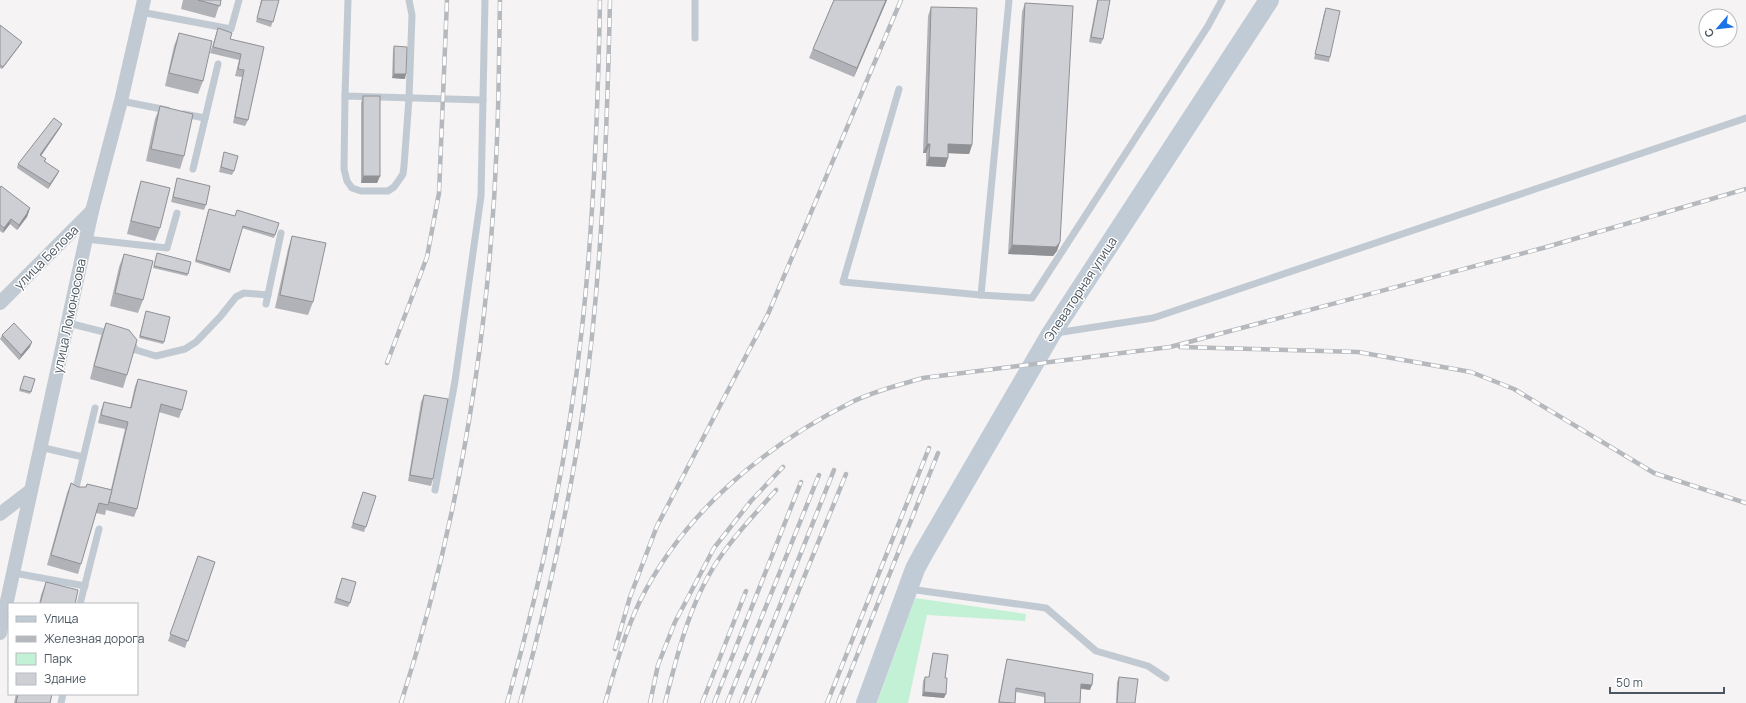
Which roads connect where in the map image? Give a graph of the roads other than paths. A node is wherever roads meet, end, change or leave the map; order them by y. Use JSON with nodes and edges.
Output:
{"nodes":[{"id":1,"x":239,"y":0,"type":"edge"},
{"id":2,"x":348,"y":0,"type":"edge"},
{"id":3,"x":409,"y":0,"type":"edge"},
{"id":4,"x":485,"y":0,"type":"edge"},
{"id":5,"x":695,"y":0,"type":"edge"},
{"id":6,"x":1009,"y":0,"type":"edge"},
{"id":7,"x":1222,"y":0,"type":"edge"},
{"id":8,"x":1269,"y":0,"type":"edge"},
{"id":9,"x":142,"y":6,"type":"edge"},
{"id":10,"x":695,"y":38,"type":"dead end"},
{"id":11,"x":218,"y":64,"type":"dead end"},
{"id":12,"x":899,"y":89,"type":"dead end"},
{"id":13,"x":345,"y":96,"type":"junction"},
{"id":14,"x":409,"y":98,"type":"junction"},
{"id":15,"x":483,"y":100,"type":"junction"},
{"id":16,"x":122,"y":101,"type":"junction"},
{"id":17,"x":205,"y":118,"type":"junction"},
{"id":18,"x":1746,"y":118,"type":"edge"},
{"id":19,"x":192,"y":169,"type":"dead end"},
{"id":20,"x":92,"y":211,"type":"junction"},
{"id":21,"x":177,"y":213,"type":"dead end"},
{"id":22,"x":281,"y":233,"type":"dead end"},
{"id":23,"x":86,"y":239,"type":"junction"},
{"id":24,"x":268,"y":295,"type":"junction"},
{"id":25,"x":981,"y":295,"type":"junction"},
{"id":26,"x":0,"y":303,"type":"edge"},
{"id":27,"x":266,"y":304,"type":"dead end"},
{"id":28,"x":68,"y":323,"type":"junction"},
{"id":29,"x":1051,"y":334,"type":"junction"},
{"id":30,"x":95,"y":408,"type":"dead end"},
{"id":31,"x":40,"y":447,"type":"junction"},
{"id":32,"x":83,"y":457,"type":"junction"},
{"id":33,"x":435,"y":490,"type":"dead end"},
{"id":34,"x":30,"y":491,"type":"junction"},
{"id":35,"x":75,"y":492,"type":"edge"},
{"id":36,"x":0,"y":514,"type":"edge"},
{"id":37,"x":99,"y":529,"type":"dead end"},
{"id":38,"x":14,"y":573,"type":"junction"},
{"id":39,"x":85,"y":586,"type":"junction"},
{"id":40,"x":908,"y":589,"type":"junction"},
{"id":41,"x":80,"y":603,"type":"edge"},
{"id":42,"x":0,"y":633,"type":"edge"},
{"id":43,"x":1166,"y":678,"type":"dead end"},
{"id":44,"x":866,"y":703,"type":"edge"}],
"edges":[{"from":1,"to":9,"type":"lane"},
{"from":2,"to":13,"type":"lane"},
{"from":3,"to":14,"type":"lane"},
{"from":4,"to":15,"type":"lane"},
{"from":5,"to":10,"type":"lane"},
{"from":6,"to":25,"type":"lane"},
{"from":7,"to":25,"type":"lane"},
{"from":8,"to":29,"type":"street","name":"Элеваторная улица"},
{"from":9,"to":16,"type":"street","name":"улица Ломоносова"},
{"from":11,"to":17,"type":"lane"},
{"from":12,"to":25,"type":"lane"},
{"from":13,"to":14,"type":"lane"},
{"from":13,"to":14,"type":"lane"},
{"from":14,"to":15,"type":"lane"},
{"from":15,"to":33,"type":"lane"},
{"from":16,"to":17,"type":"lane"},
{"from":16,"to":20,"type":"street","name":"улица Ломоносова"},
{"from":17,"to":19,"type":"lane"},
{"from":18,"to":29,"type":"lane"},
{"from":20,"to":23,"type":"street","name":"улица Ломоносова"},
{"from":20,"to":26,"type":"street","name":"улица Белова"},
{"from":21,"to":23,"type":"lane"},
{"from":22,"to":24,"type":"lane"},
{"from":23,"to":28,"type":"street","name":"улица Ломоносова"},
{"from":24,"to":27,"type":"lane"},
{"from":24,"to":28,"type":"lane"},
{"from":28,"to":31,"type":"street","name":"улица Ломоносова"},
{"from":29,"to":40,"type":"street","name":"Элеваторная улица"},
{"from":30,"to":32,"type":"lane"},
{"from":31,"to":32,"type":"lane"},
{"from":31,"to":34,"type":"street","name":"улица Ломоносова"},
{"from":32,"to":35,"type":"lane"},
{"from":34,"to":36,"type":"street"},
{"from":34,"to":38,"type":"street","name":"улица Ломоносова"},
{"from":37,"to":39,"type":"lane"},
{"from":38,"to":39,"type":"lane"},
{"from":38,"to":42,"type":"street","name":"улица Ломоносова"},
{"from":39,"to":41,"type":"lane"},
{"from":40,"to":43,"type":"lane"},
{"from":40,"to":44,"type":"street","name":"Элеваторная улица"}]}
